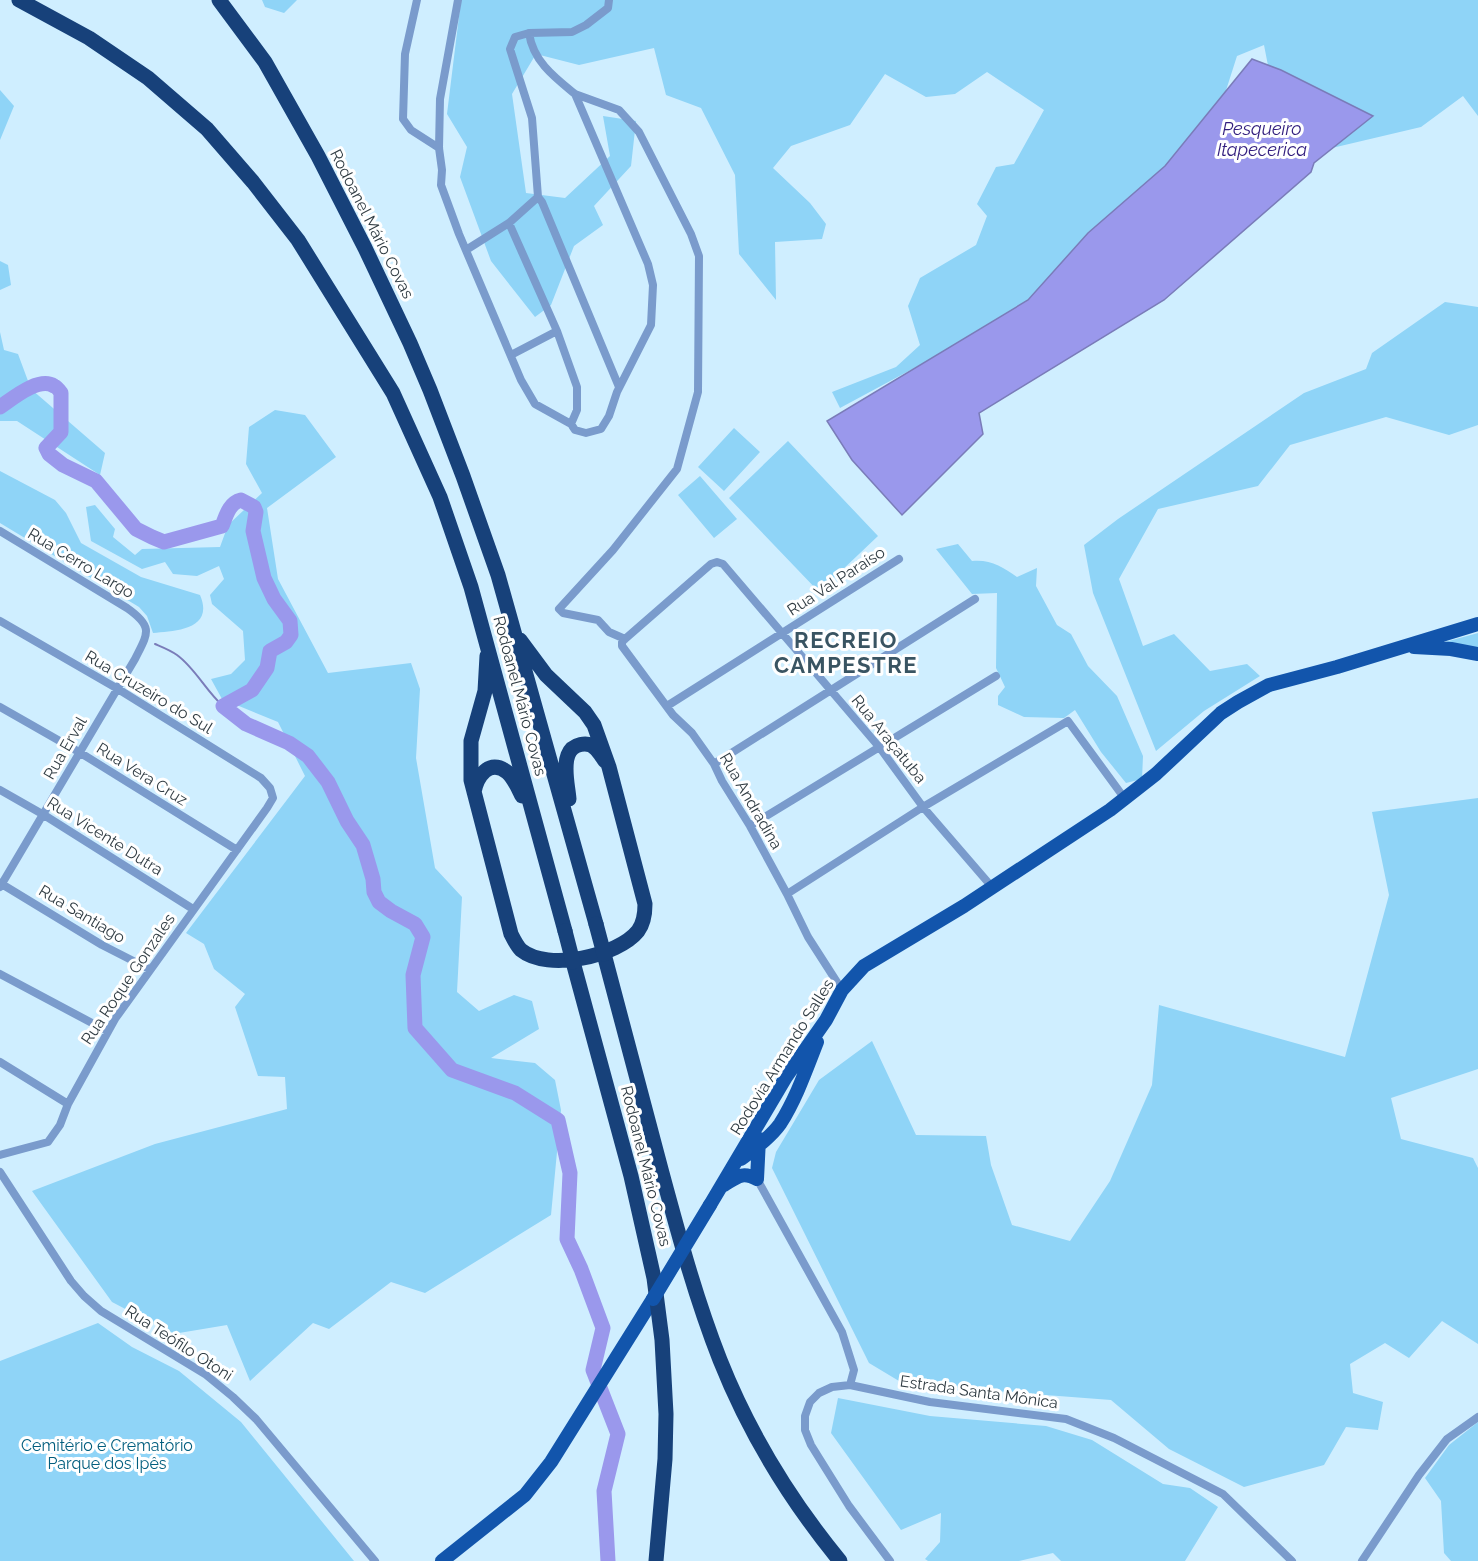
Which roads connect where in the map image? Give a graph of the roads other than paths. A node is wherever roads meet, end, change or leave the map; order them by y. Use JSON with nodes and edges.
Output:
{"nodes":[{"id":1,"x":19,"y":0,"type":"edge"},
{"id":2,"x":219,"y":0,"type":"edge"},
{"id":3,"x":417,"y":0,"type":"edge"},
{"id":4,"x":458,"y":0,"type":"edge"},
{"id":5,"x":609,"y":0,"type":"edge"},
{"id":6,"x":529,"y":33,"type":"junction"},
{"id":7,"x":575,"y":94,"type":"junction"},
{"id":8,"x":439,"y":148,"type":"junction"},
{"id":9,"x":538,"y":197,"type":"junction"},
{"id":10,"x":509,"y":224,"type":"junction"},
{"id":11,"x":466,"y":250,"type":"junction"},
{"id":12,"x":557,"y":331,"type":"junction"},
{"id":13,"x":511,"y":355,"type":"junction"},
{"id":14,"x":619,"y":387,"type":"junction"},
{"id":15,"x":571,"y":424,"type":"junction"},
{"id":16,"x":0,"y":531,"type":"edge"},
{"id":17,"x":899,"y":559,"type":"dead end"},
{"id":18,"x":975,"y":599,"type":"dead end"},
{"id":19,"x":0,"y":621,"type":"edge"},
{"id":20,"x":144,"y":622,"type":"joint"},
{"id":21,"x":1478,"y":624,"type":"edge"},
{"id":22,"x":782,"y":633,"type":"junction"},
{"id":23,"x":515,"y":634,"type":"junction"},
{"id":24,"x":625,"y":639,"type":"junction"},
{"id":25,"x":488,"y":644,"type":"junction"},
{"id":26,"x":1406,"y":647,"type":"junction"},
{"id":27,"x":1478,"y":654,"type":"edge"},
{"id":28,"x":996,"y":676,"type":"dead end"},
{"id":29,"x":117,"y":689,"type":"junction"},
{"id":30,"x":830,"y":690,"type":"junction"},
{"id":31,"x":667,"y":706,"type":"junction"},
{"id":32,"x":0,"y":707,"type":"edge"},
{"id":33,"x":880,"y":748,"type":"junction"},
{"id":34,"x":79,"y":752,"type":"junction"},
{"id":35,"x":714,"y":764,"type":"junction"},
{"id":36,"x":609,"y":767,"type":"junction"},
{"id":37,"x":0,"y":790,"type":"edge"},
{"id":38,"x":474,"y":795,"type":"junction"},
{"id":39,"x":273,"y":798,"type":"joint"},
{"id":40,"x":1125,"y":799,"type":"junction"},
{"id":41,"x":923,"y":807,"type":"junction"},
{"id":42,"x":44,"y":815,"type":"junction"},
{"id":43,"x":750,"y":826,"type":"junction"},
{"id":44,"x":539,"y":834,"type":"junction"},
{"id":45,"x":572,"y":835,"type":"junction"},
{"id":46,"x":237,"y":850,"type":"junction"},
{"id":47,"x":1,"y":884,"type":"edge"},
{"id":48,"x":992,"y":887,"type":"junction"},
{"id":49,"x":787,"y":894,"type":"junction"},
{"id":50,"x":193,"y":909,"type":"junction"},
{"id":51,"x":149,"y":969,"type":"junction"},
{"id":52,"x":0,"y":974,"type":"edge"},
{"id":53,"x":842,"y":990,"type":"junction"},
{"id":54,"x":826,"y":1020,"type":"junction"},
{"id":55,"x":107,"y":1031,"type":"junction"},
{"id":56,"x":0,"y":1062,"type":"edge"},
{"id":57,"x":68,"y":1104,"type":"junction"},
{"id":58,"x":759,"y":1124,"type":"junction"},
{"id":59,"x":759,"y":1145,"type":"junction"},
{"id":60,"x":0,"y":1155,"type":"edge"},
{"id":61,"x":749,"y":1160,"type":"junction"},
{"id":62,"x":733,"y":1166,"type":"junction"},
{"id":63,"x":0,"y":1172,"type":"edge"},
{"id":64,"x":757,"y":1179,"type":"junction"},
{"id":65,"x":722,"y":1186,"type":"junction"},
{"id":66,"x":850,"y":1385,"type":"junction"},
{"id":67,"x":1478,"y":1417,"type":"edge"},
{"id":68,"x":375,"y":1561,"type":"edge"},
{"id":69,"x":442,"y":1561,"type":"edge"},
{"id":70,"x":656,"y":1561,"type":"edge"},
{"id":71,"x":840,"y":1561,"type":"edge"},
{"id":72,"x":890,"y":1561,"type":"edge"},
{"id":73,"x":1292,"y":1561,"type":"edge"},
{"id":74,"x":1362,"y":1561,"type":"edge"}],
"edges":[{"from":1,"to":25,"type":"highway","name":"Rodoanel Mário Covas"},
{"from":2,"to":23,"type":"highway","name":"Rodoanel Mário Covas"},
{"from":3,"to":8,"type":"street"},
{"from":4,"to":8,"type":"street"},
{"from":5,"to":6,"type":"street"},
{"from":6,"to":7,"type":"street"},
{"from":6,"to":9,"type":"street"},
{"from":7,"to":14,"type":"street"},
{"from":7,"to":24,"type":"street"},
{"from":8,"to":11,"type":"street"},
{"from":9,"to":10,"type":"street"},
{"from":9,"to":14,"type":"street"},
{"from":10,"to":11,"type":"street"},
{"from":10,"to":12,"type":"street"},
{"from":11,"to":13,"type":"street"},
{"from":12,"to":13,"type":"street"},
{"from":12,"to":15,"type":"street"},
{"from":13,"to":15,"type":"street"},
{"from":14,"to":15,"type":"street"},
{"from":16,"to":20,"type":"street","name":"Rua Cerro Largo"},
{"from":17,"to":22,"type":"street","name":"Rua Val Paraíso"},
{"from":18,"to":30,"type":"street"},
{"from":19,"to":29,"type":"street","name":"Rua Cruzeiro do Sul"},
{"from":20,"to":29,"type":"street","name":"Rua Erval"},
{"from":21,"to":26,"type":"main road","name":"Rodovia Armando Salles"},
{"from":22,"to":24,"type":"street","name":"Rua Araçatuba"},
{"from":22,"to":30,"type":"street","name":"Rua Araçatuba"},
{"from":22,"to":31,"type":"street","name":"Rua Val Paraíso"},
{"from":23,"to":36,"type":"highway"},
{"from":23,"to":45,"type":"highway","name":"Rodoanel Mário Covas"},
{"from":24,"to":31,"type":"street","name":"Rua Andradina"},
{"from":25,"to":38,"type":"highway"},
{"from":25,"to":44,"type":"highway","name":"Rodoanel Mário Covas"},
{"from":26,"to":27,"type":"main road","name":"Rodovia Armando Salles"},
{"from":26,"to":40,"type":"main road","name":"Rodovia Armando Salles"},
{"from":28,"to":33,"type":"street"},
{"from":29,"to":34,"type":"street","name":"Rua Erval"},
{"from":29,"to":39,"type":"street","name":"Rua Cruzeiro do Sul"},
{"from":30,"to":33,"type":"street","name":"Rua Araçatuba"},
{"from":30,"to":35,"type":"street"},
{"from":31,"to":35,"type":"street","name":"Rua Andradina"},
{"from":32,"to":34,"type":"street","name":"Rua Vera Cruz"},
{"from":33,"to":41,"type":"street","name":"Rua Araçatuba"},
{"from":33,"to":43,"type":"street"},
{"from":34,"to":42,"type":"street","name":"Rua Erval"},
{"from":34,"to":46,"type":"street","name":"Rua Vera Cruz"},
{"from":35,"to":43,"type":"street","name":"Rua Andradina"},
{"from":36,"to":38,"type":"highway"},
{"from":36,"to":45,"type":"highway"},
{"from":37,"to":42,"type":"street","name":"Rua Vicente Dutra"},
{"from":38,"to":44,"type":"highway"},
{"from":39,"to":46,"type":"street","name":"Rua Roque Gonzales"},
{"from":40,"to":41,"type":"street"},
{"from":40,"to":48,"type":"main road","name":"Rodovia Armando Salles"},
{"from":41,"to":48,"type":"street","name":"Rua Araçatuba"},
{"from":41,"to":49,"type":"street"},
{"from":42,"to":47,"type":"street","name":"Rua Erval"},
{"from":42,"to":50,"type":"street","name":"Rua Vicente Dutra"},
{"from":43,"to":49,"type":"street","name":"Rua Andradina"},
{"from":44,"to":70,"type":"highway","name":"Rodoanel Mário Covas","bridge":true},
{"from":45,"to":71,"type":"highway","name":"Rodoanel Mário Covas","bridge":true},
{"from":46,"to":50,"type":"street","name":"Rua Roque Gonzales"},
{"from":47,"to":51,"type":"street","name":"Rua Santiago"},
{"from":48,"to":53,"type":"main road","name":"Rodovia Armando Salles"},
{"from":49,"to":53,"type":"street","name":"Rua Andradina"},
{"from":50,"to":51,"type":"street","name":"Rua Roque Gonzales"},
{"from":51,"to":55,"type":"street","name":"Rua Roque Gonzales"},
{"from":52,"to":55,"type":"street"},
{"from":53,"to":54,"type":"main road","name":"Rodovia Armando Salles"},
{"from":54,"to":58,"type":"main road","name":"Rodovia Armando Salles"},
{"from":54,"to":59,"type":"main road"},
{"from":55,"to":57,"type":"street","name":"Rua Roque Gonzales"},
{"from":56,"to":57,"type":"street"},
{"from":57,"to":60,"type":"street","name":"Rua Roque Gonzales"},
{"from":58,"to":59,"type":"main road"},
{"from":58,"to":61,"type":"main road"},
{"from":58,"to":62,"type":"main road","name":"Rodovia Armando Salles"},
{"from":59,"to":61,"type":"main road"},
{"from":59,"to":64,"type":"main road"},
{"from":61,"to":62,"type":"main road"},
{"from":61,"to":64,"type":"main road"},
{"from":62,"to":65,"type":"main road","name":"Rodovia Armando Salles"},
{"from":63,"to":68,"type":"street","name":"Rua Teófilo Otoni"},
{"from":64,"to":65,"type":"main road"},
{"from":64,"to":66,"type":"street"},
{"from":65,"to":69,"type":"main road","name":"Rodovia Armando Salles","bridge":true},
{"from":66,"to":72,"type":"street","name":"Estrada Santa Mônica"},
{"from":66,"to":73,"type":"street","name":"Estrada Santa Mônica"},
{"from":67,"to":74,"type":"street"}]}
